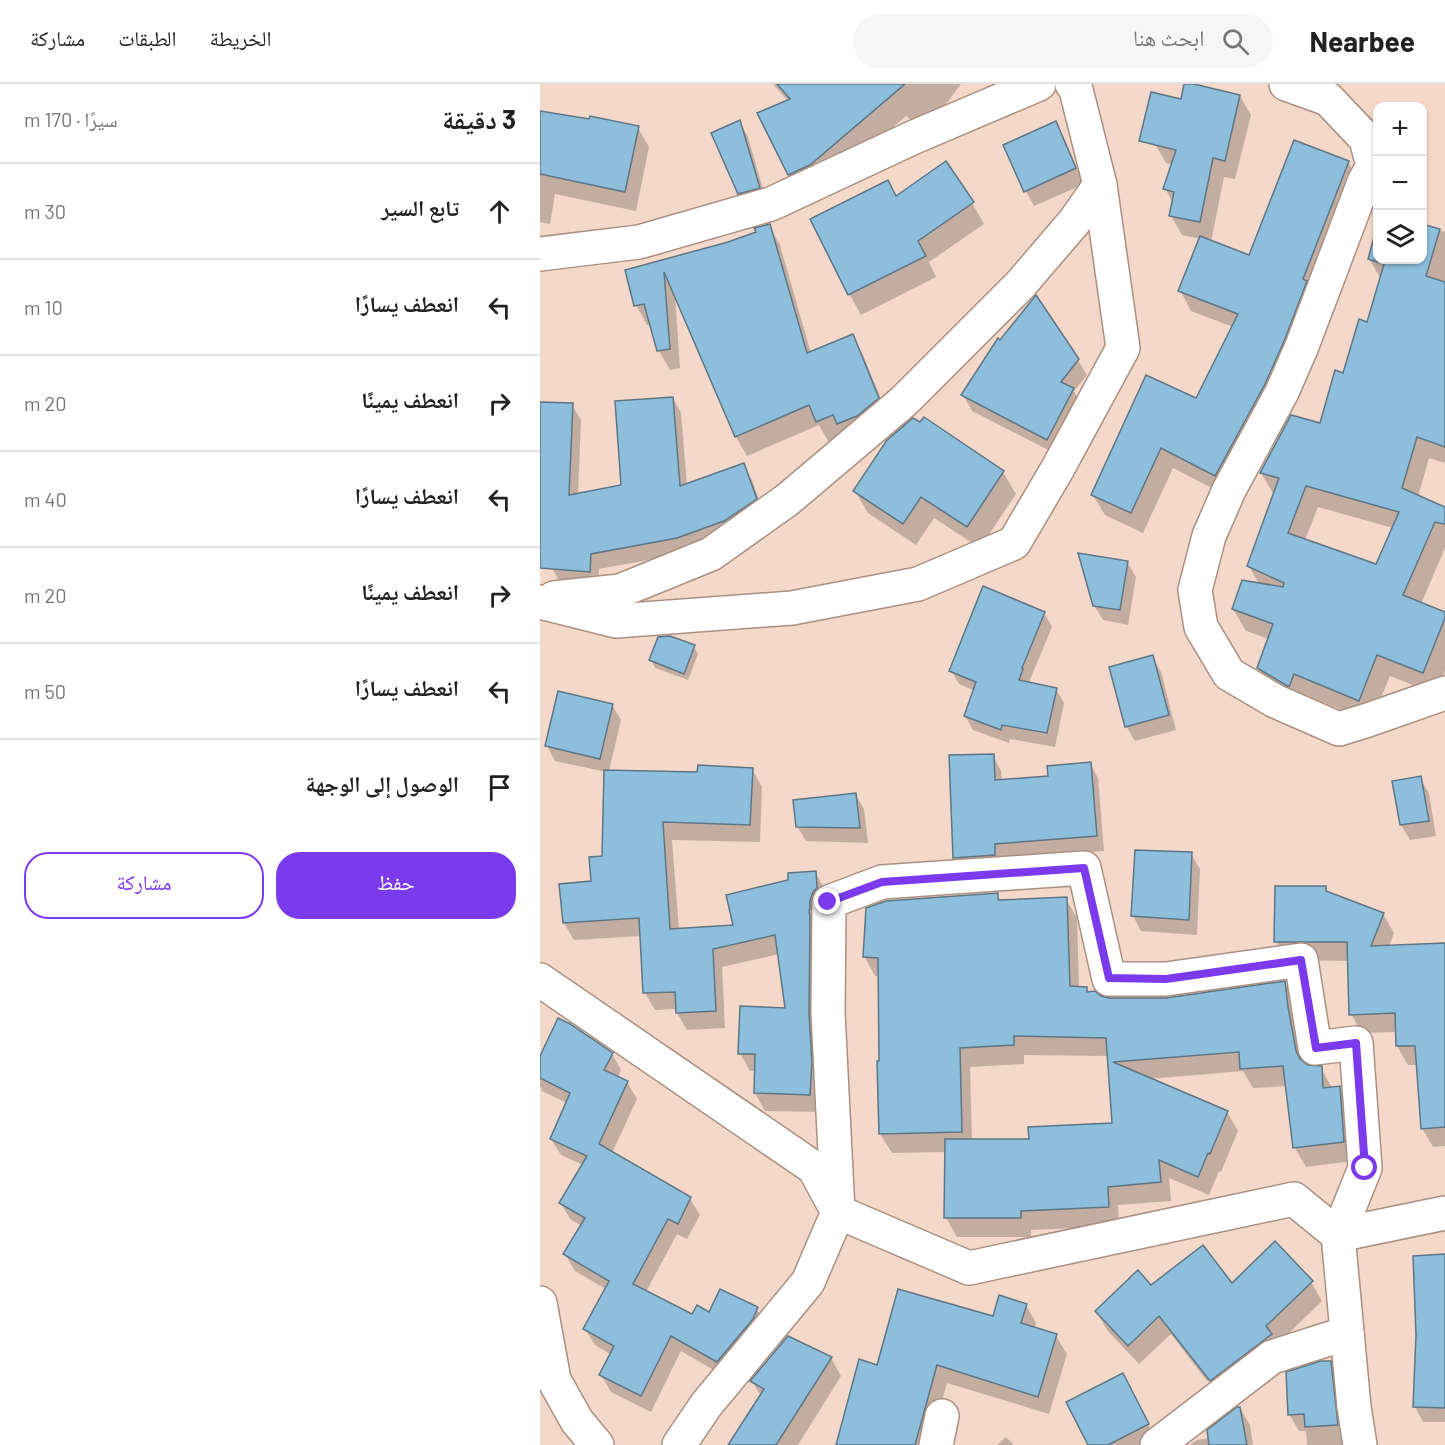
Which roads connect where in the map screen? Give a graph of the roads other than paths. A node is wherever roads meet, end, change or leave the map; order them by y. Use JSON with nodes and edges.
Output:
{"nodes":[{"id":1,"x":1039,"y":84,"type":"edge"},
{"id":2,"x":1072,"y":84,"type":"edge"},
{"id":3,"x":1286,"y":84,"type":"edge"},
{"id":4,"x":1100,"y":185,"type":"junction"},
{"id":5,"x":540,"y":254,"type":"edge"},
{"id":6,"x":540,"y":600,"type":"edge"},
{"id":7,"x":1445,"y":693,"type":"edge"},
{"id":8,"x":540,"y":980,"type":"edge"},
{"id":9,"x":838,"y":1212,"type":"junction"},
{"id":10,"x":1445,"y":1213,"type":"edge"},
{"id":11,"x":1338,"y":1235,"type":"junction"},
{"id":12,"x":540,"y":1303,"type":"edge"},
{"id":13,"x":1347,"y":1333,"type":"junction"},
{"id":14,"x":597,"y":1445,"type":"edge"},
{"id":15,"x":679,"y":1445,"type":"edge"},
{"id":16,"x":1157,"y":1445,"type":"edge"},
{"id":17,"x":1360,"y":1445,"type":"edge"}],
"edges":[{"from":1,"to":5,"type":"street"},
{"from":2,"to":4,"type":"street"},
{"from":3,"to":7,"type":"street"},
{"from":4,"to":6,"type":"street"},
{"from":4,"to":6,"type":"street"},
{"from":8,"to":9,"type":"street"},
{"from":9,"to":11,"type":"street"},
{"from":9,"to":11,"type":"street"},
{"from":9,"to":15,"type":"street"},
{"from":10,"to":11,"type":"street"},
{"from":11,"to":13,"type":"street"},
{"from":12,"to":14,"type":"street"},
{"from":13,"to":16,"type":"street"},
{"from":13,"to":17,"type":"street"}]}
